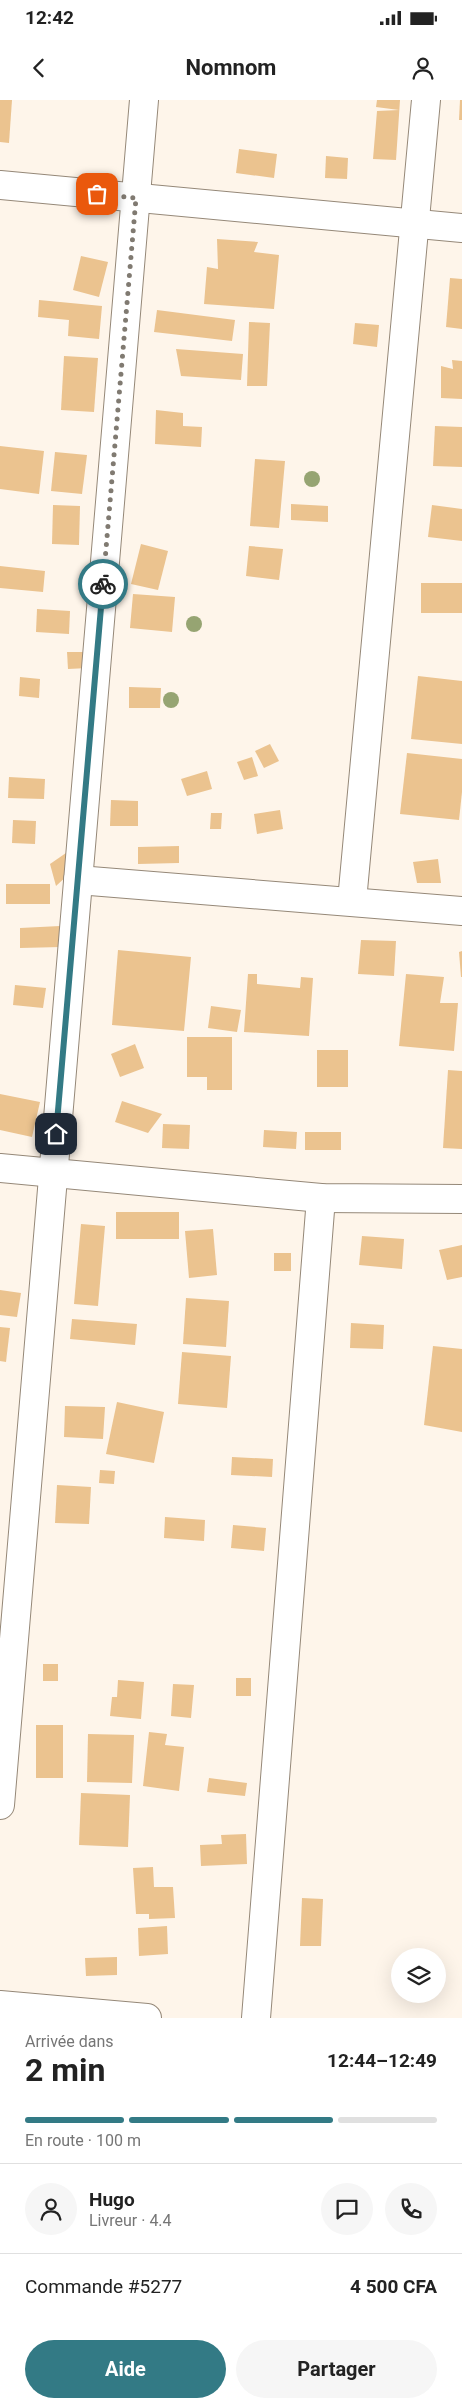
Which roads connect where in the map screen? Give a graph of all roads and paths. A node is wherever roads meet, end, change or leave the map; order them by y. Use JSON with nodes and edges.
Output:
{"nodes":[{"id":1,"x":144,"y":100,"type":"edge"},
{"id":2,"x":426,"y":100,"type":"edge"},
{"id":3,"x":0,"y":185,"type":"edge"},
{"id":4,"x":136,"y":198,"type":"junction"},
{"id":5,"x":414,"y":224,"type":"junction"},
{"id":6,"x":462,"y":228,"type":"edge"},
{"id":7,"x":78,"y":880,"type":"junction"},
{"id":8,"x":352,"y":901,"type":"junction"},
{"id":9,"x":462,"y":911,"type":"edge"},
{"id":10,"x":0,"y":1168,"type":"edge"},
{"id":11,"x":53,"y":1174,"type":"junction"},
{"id":12,"x":321,"y":1198,"type":"junction"},
{"id":13,"x":462,"y":1199,"type":"edge"},
{"id":14,"x":0,"y":1805,"type":"edge"},
{"id":15,"x":0,"y":2005,"type":"edge"},
{"id":16,"x":147,"y":2018,"type":"edge"},
{"id":17,"x":256,"y":2018,"type":"edge"}],
"edges":[{"from":1,"to":4,"type":"street"},
{"from":2,"to":5,"type":"street"},
{"from":3,"to":4,"type":"street"},
{"from":4,"to":5,"type":"street"},
{"from":4,"to":7,"type":"street"},
{"from":5,"to":6,"type":"street"},
{"from":5,"to":8,"type":"street"},
{"from":7,"to":8,"type":"street"},
{"from":7,"to":11,"type":"street"},
{"from":8,"to":9,"type":"street"},
{"from":10,"to":11,"type":"street"},
{"from":11,"to":12,"type":"street"},
{"from":11,"to":14,"type":"street"},
{"from":12,"to":13,"type":"street"},
{"from":12,"to":17,"type":"street"},
{"from":15,"to":16,"type":"street"}]}
